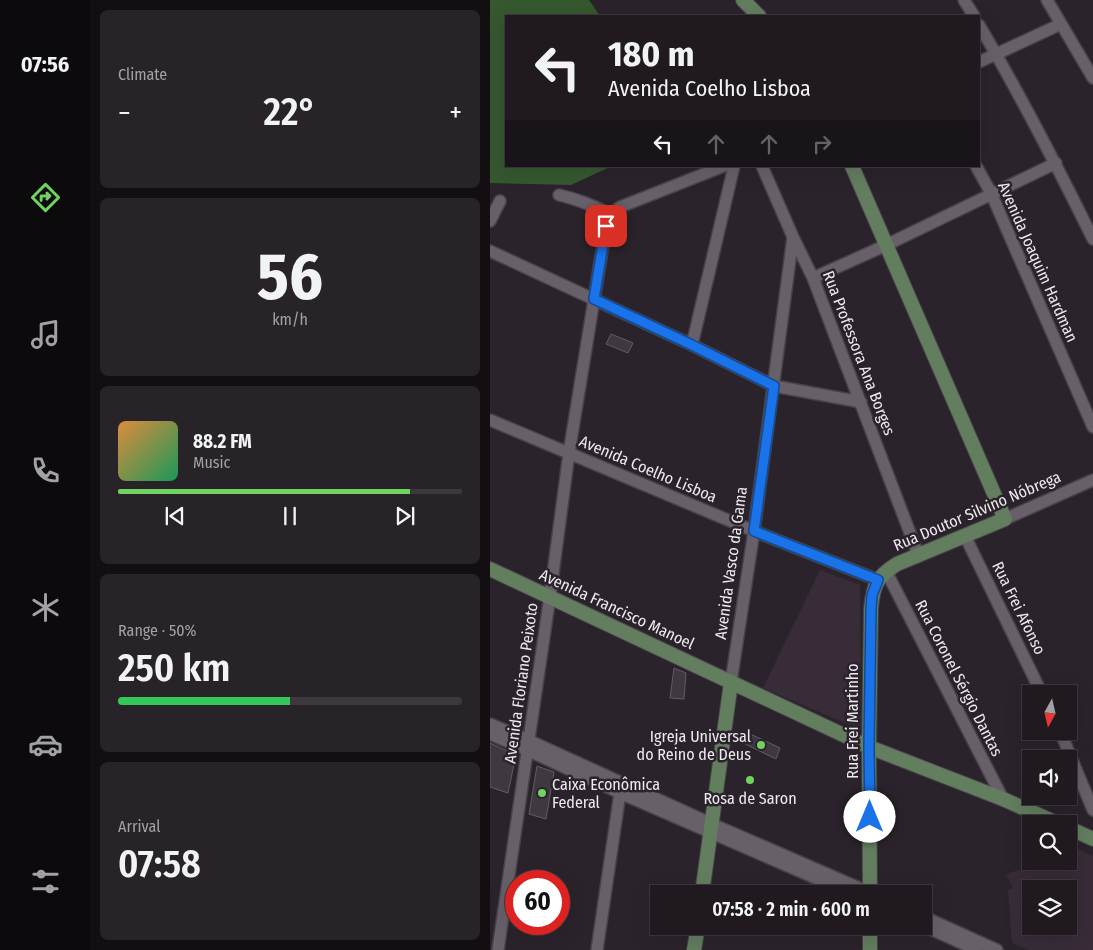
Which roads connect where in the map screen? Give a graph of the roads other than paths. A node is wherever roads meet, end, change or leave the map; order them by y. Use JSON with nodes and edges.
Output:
{"nodes":[{"id":1,"x":743,"y":0,"type":"edge"},
{"id":2,"x":964,"y":0,"type":"edge"},
{"id":3,"x":1047,"y":0,"type":"edge"},
{"id":4,"x":758,"y":15,"type":"edge"},
{"id":5,"x":973,"y":15,"type":"edge"},
{"id":6,"x":1061,"y":24,"type":"junction"},
{"id":7,"x":980,"y":26,"type":"edge"},
{"id":8,"x":996,"y":54,"type":"junction"},
{"id":9,"x":980,"y":62,"type":"edge"},
{"id":10,"x":1093,"y":78,"type":"edge"},
{"id":11,"x":1056,"y":163,"type":"junction"},
{"id":12,"x":721,"y":167,"type":"edge"},
{"id":13,"x":734,"y":167,"type":"edge"},
{"id":14,"x":762,"y":167,"type":"edge"},
{"id":15,"x":852,"y":167,"type":"edge"},
{"id":16,"x":977,"y":167,"type":"edge"},
{"id":17,"x":991,"y":193,"type":"junction"},
{"id":18,"x":559,"y":196,"type":"dead end"},
{"id":19,"x":500,"y":201,"type":"dead end"},
{"id":20,"x":611,"y":214,"type":"junction"},
{"id":21,"x":490,"y":221,"type":"edge"},
{"id":22,"x":793,"y":236,"type":"junction"},
{"id":23,"x":1093,"y":239,"type":"edge"},
{"id":24,"x":886,"y":245,"type":"junction"},
{"id":25,"x":490,"y":251,"type":"edge"},
{"id":26,"x":813,"y":278,"type":"junction"},
{"id":27,"x":594,"y":299,"type":"junction"},
{"id":28,"x":692,"y":345,"type":"junction"},
{"id":29,"x":774,"y":386,"type":"junction"},
{"id":30,"x":861,"y":402,"type":"junction"},
{"id":31,"x":490,"y":420,"type":"edge"},
{"id":32,"x":1093,"y":427,"type":"edge"},
{"id":33,"x":569,"y":453,"type":"junction"},
{"id":34,"x":1093,"y":480,"type":"edge"},
{"id":35,"x":1005,"y":519,"type":"junction"},
{"id":36,"x":754,"y":531,"type":"junction"},
{"id":37,"x":965,"y":536,"type":"junction"},
{"id":38,"x":918,"y":554,"type":"junction"},
{"id":39,"x":490,"y":569,"type":"edge"},
{"id":40,"x":882,"y":575,"type":"junction"},
{"id":41,"x":550,"y":596,"type":"junction"},
{"id":42,"x":731,"y":682,"type":"junction"},
{"id":43,"x":1038,"y":685,"type":"edge"},
{"id":44,"x":494,"y":731,"type":"edge"},
{"id":45,"x":1064,"y":740,"type":"edge"},
{"id":46,"x":528,"y":745,"type":"junction"},
{"id":47,"x":869,"y":747,"type":"junction"},
{"id":48,"x":622,"y":788,"type":"junction"},
{"id":49,"x":1003,"y":799,"type":"junction"},
{"id":50,"x":1093,"y":810,"type":"edge"},
{"id":51,"x":1039,"y":815,"type":"edge"},
{"id":52,"x":712,"y":828,"type":"junction"},
{"id":53,"x":1077,"y":831,"type":"edge"},
{"id":54,"x":1093,"y":838,"type":"edge"},
{"id":55,"x":703,"y":885,"type":"edge"},
{"id":56,"x":833,"y":885,"type":"edge"},
{"id":57,"x":851,"y":885,"type":"edge"},
{"id":58,"x":871,"y":885,"type":"edge"},
{"id":59,"x":932,"y":921,"type":"edge"},
{"id":60,"x":932,"y":930,"type":"edge"},
{"id":61,"x":696,"y":935,"type":"edge"},
{"id":62,"x":870,"y":935,"type":"edge"},
{"id":63,"x":498,"y":950,"type":"edge"},
{"id":64,"x":598,"y":950,"type":"edge"},
{"id":65,"x":694,"y":950,"type":"edge"},
{"id":66,"x":870,"y":950,"type":"edge"},
{"id":67,"x":977,"y":950,"type":"edge"},
{"id":68,"x":997,"y":950,"type":"edge"}],
"edges":[{"from":1,"to":4,"type":"main road"},
{"from":2,"to":5,"type":"street"},
{"from":3,"to":6,"type":"street"},
{"from":6,"to":8,"type":"street"},
{"from":6,"to":10,"type":"street"},
{"from":7,"to":8,"type":"street"},
{"from":8,"to":9,"type":"street"},
{"from":8,"to":11,"type":"street"},
{"from":11,"to":17,"type":"street"},
{"from":11,"to":23,"type":"street"},
{"from":12,"to":20,"type":"street"},
{"from":13,"to":28,"type":"street"},
{"from":14,"to":22,"type":"street","name":"Rua Professora Ana Borges"},
{"from":15,"to":24,"type":"main road"},
{"from":16,"to":17,"type":"street","name":"Avenida Joaquim Hardman"},
{"from":17,"to":24,"type":"street"},
{"from":17,"to":32,"type":"street","name":"Avenida Joaquim Hardman"},
{"from":18,"to":20,"type":"street"},
{"from":19,"to":21,"type":"street"},
{"from":20,"to":27,"type":"street","name":"Avenida Floriano Peixoto"},
{"from":22,"to":26,"type":"street","name":"Rua Professora Ana Borges"},
{"from":22,"to":29,"type":"street","name":"Avenida Vasco da Gama"},
{"from":24,"to":26,"type":"street"},
{"from":24,"to":35,"type":"main road"},
{"from":25,"to":27,"type":"street"},
{"from":26,"to":30,"type":"street","name":"Rua Professora Ana Borges"},
{"from":27,"to":28,"type":"street"},
{"from":27,"to":33,"type":"street","name":"Avenida Floriano Peixoto"},
{"from":28,"to":29,"type":"street"},
{"from":29,"to":30,"type":"street"},
{"from":29,"to":36,"type":"street","name":"Avenida Vasco da Gama"},
{"from":30,"to":38,"type":"street","name":"Rua Professora Ana Borges"},
{"from":31,"to":33,"type":"street","name":"Avenida Coelho Lisboa"},
{"from":33,"to":36,"type":"street","name":"Avenida Coelho Lisboa"},
{"from":33,"to":41,"type":"street","name":"Avenida Floriano Peixoto"},
{"from":34,"to":35,"type":"street","name":"Rua Doutor Silvino Nóbrega"},
{"from":35,"to":37,"type":"main road","name":"Rua Doutor Silvino Nóbrega"},
{"from":36,"to":40,"type":"street","name":"Avenida Coelho Lisboa"},
{"from":36,"to":42,"type":"street","name":"Avenida Vasco da Gama"},
{"from":37,"to":38,"type":"main road","name":"Rua Doutor Silvino Nóbrega"},
{"from":37,"to":43,"type":"street","name":"Rua Frei Afonso"},
{"from":38,"to":40,"type":"main road","name":"Rua Doutor Silvino Nóbrega"},
{"from":39,"to":41,"type":"main road","name":"Avenida Francisco Manoel"},
{"from":40,"to":47,"type":"main road","name":"Rua Frei Martinho"},
{"from":40,"to":49,"type":"street","name":"Rua Coronel Sérgio Dantas"},
{"from":41,"to":42,"type":"main road","name":"Avenida Francisco Manoel"},
{"from":41,"to":46,"type":"street","name":"Avenida Floriano Peixoto"},
{"from":42,"to":47,"type":"main road","name":"Avenida Francisco Manoel"},
{"from":42,"to":52,"type":"main road","name":"Avenida Vasco da Gama"},
{"from":44,"to":46,"type":"street"},
{"from":45,"to":50,"type":"street"},
{"from":46,"to":48,"type":"street"},
{"from":46,"to":63,"type":"street","name":"Avenida Floriano Peixoto"},
{"from":47,"to":49,"type":"main road","name":"Avenida Francisco Manoel"},
{"from":47,"to":58,"type":"main road","name":"Rua Frei Martinho"},
{"from":48,"to":52,"type":"street"},
{"from":48,"to":64,"type":"street"},
{"from":49,"to":51,"type":"main road","name":"Avenida Francisco Manoel"},
{"from":52,"to":55,"type":"main road","name":"Avenida Vasco da Gama"},
{"from":52,"to":56,"type":"street"},
{"from":52,"to":57,"type":"street"},
{"from":53,"to":54,"type":"main road"},
{"from":59,"to":68,"type":"street"},
{"from":60,"to":67,"type":"street"},
{"from":61,"to":65,"type":"main road"},
{"from":62,"to":66,"type":"main road"}]}
